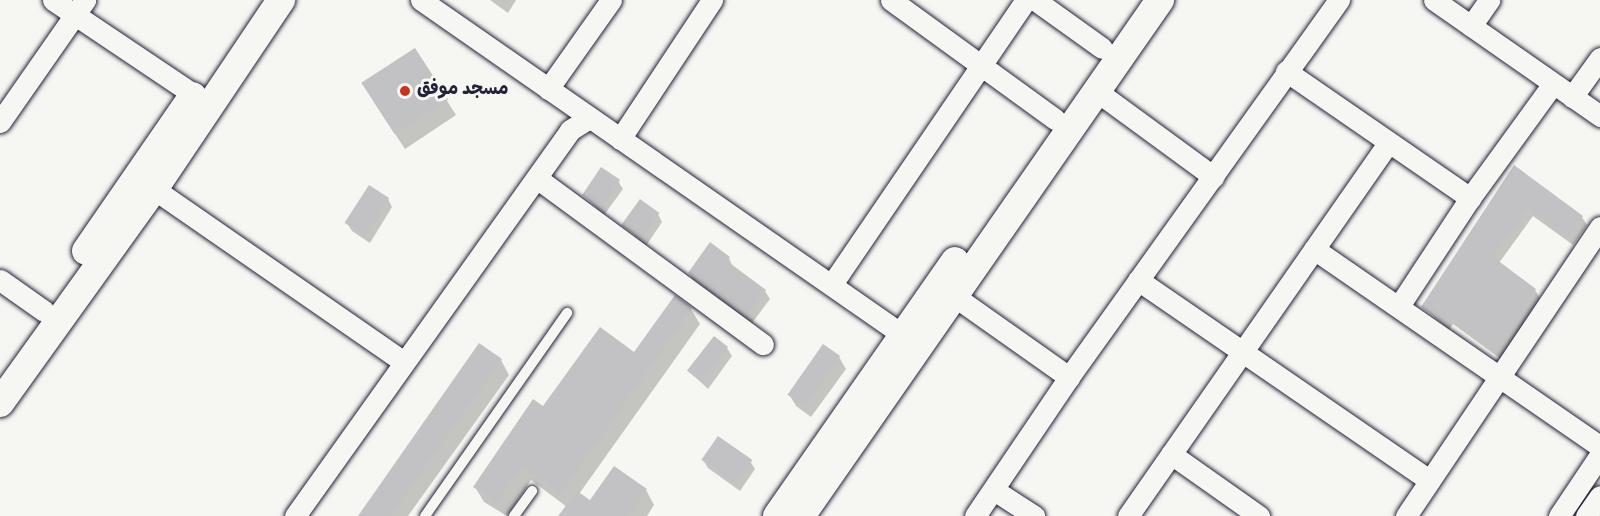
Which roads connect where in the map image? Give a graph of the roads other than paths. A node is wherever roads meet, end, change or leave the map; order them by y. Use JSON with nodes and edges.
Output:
{"nodes":[{"id":1,"x":53,"y":0,"type":"edge"},
{"id":2,"x":258,"y":0,"type":"edge"},
{"id":3,"x":281,"y":0,"type":"edge"},
{"id":4,"x":421,"y":0,"type":"edge"},
{"id":5,"x":611,"y":0,"type":"edge"},
{"id":6,"x":712,"y":0,"type":"edge"},
{"id":7,"x":891,"y":0,"type":"edge"},
{"id":8,"x":1026,"y":0,"type":"edge"},
{"id":9,"x":1035,"y":0,"type":"edge"},
{"id":10,"x":1135,"y":0,"type":"edge"},
{"id":11,"x":1160,"y":0,"type":"edge"},
{"id":12,"x":1339,"y":0,"type":"edge"},
{"id":13,"x":1434,"y":0,"type":"edge"},
{"id":14,"x":1489,"y":0,"type":"edge"},
{"id":15,"x":80,"y":8,"type":"edge"},
{"id":16,"x":1471,"y":26,"type":"junction"},
{"id":17,"x":1102,"y":48,"type":"junction"},
{"id":18,"x":1600,"y":58,"type":"edge"},
{"id":19,"x":981,"y":64,"type":"junction"},
{"id":20,"x":1286,"y":71,"type":"junction"},
{"id":21,"x":1552,"y":85,"type":"junction"},
{"id":22,"x":548,"y":89,"type":"junction"},
{"id":23,"x":1095,"y":90,"type":"junction"},
{"id":24,"x":1572,"y":97,"type":"junction"},
{"id":25,"x":202,"y":100,"type":"junction"},
{"id":26,"x":1600,"y":116,"type":"edge"},
{"id":27,"x":589,"y":118,"type":"junction"},
{"id":28,"x":1055,"y":119,"type":"junction"},
{"id":29,"x":0,"y":122,"type":"edge"},
{"id":30,"x":620,"y":139,"type":"junction"},
{"id":31,"x":1387,"y":145,"type":"junction"},
{"id":32,"x":1214,"y":177,"type":"junction"},
{"id":33,"x":537,"y":179,"type":"junction"},
{"id":34,"x":154,"y":189,"type":"junction"},
{"id":35,"x":1470,"y":198,"type":"junction"},
{"id":36,"x":1600,"y":227,"type":"edge"},
{"id":37,"x":1314,"y":249,"type":"junction"},
{"id":38,"x":0,"y":280,"type":"edge"},
{"id":39,"x":1138,"y":280,"type":"junction"},
{"id":40,"x":832,"y":284,"type":"junction"},
{"id":41,"x":954,"y":296,"type":"junction"},
{"id":42,"x":1399,"y":306,"type":"junction"},
{"id":43,"x":44,"y":310,"type":"junction"},
{"id":44,"x":567,"y":313,"type":"dead end"},
{"id":45,"x":911,"y":340,"type":"junction"},
{"id":46,"x":763,"y":344,"type":"dead end"},
{"id":47,"x":1243,"y":351,"type":"junction"},
{"id":48,"x":402,"y":361,"type":"junction"},
{"id":49,"x":0,"y":370,"type":"edge"},
{"id":50,"x":1069,"y":377,"type":"junction"},
{"id":51,"x":1501,"y":378,"type":"junction"},
{"id":52,"x":0,"y":403,"type":"edge"},
{"id":53,"x":1600,"y":446,"type":"edge"},
{"id":54,"x":1171,"y":454,"type":"junction"},
{"id":55,"x":1600,"y":455,"type":"edge"},
{"id":56,"x":1430,"y":481,"type":"junction"},
{"id":57,"x":994,"y":489,"type":"junction"},
{"id":58,"x":532,"y":490,"type":"dead end"},
{"id":59,"x":1600,"y":496,"type":"edge"},
{"id":60,"x":790,"y":514,"type":"edge"},
{"id":61,"x":1255,"y":515,"type":"edge"},
{"id":62,"x":295,"y":516,"type":"edge"},
{"id":63,"x":425,"y":516,"type":"edge"},
{"id":64,"x":514,"y":516,"type":"edge"},
{"id":65,"x":975,"y":516,"type":"edge"},
{"id":66,"x":1034,"y":516,"type":"edge"},
{"id":67,"x":1128,"y":516,"type":"edge"},
{"id":68,"x":1406,"y":516,"type":"edge"},
{"id":69,"x":1559,"y":516,"type":"edge"},
{"id":70,"x":1586,"y":516,"type":"edge"}],
"edges":[{"from":1,"to":15,"type":"street"},
{"from":2,"to":25,"type":"street"},
{"from":3,"to":25,"type":"street"},
{"from":4,"to":22,"type":"street"},
{"from":5,"to":22,"type":"street"},
{"from":6,"to":30,"type":"street"},
{"from":7,"to":19,"type":"street"},
{"from":8,"to":19,"type":"street"},
{"from":9,"to":17,"type":"street"},
{"from":10,"to":17,"type":"street"},
{"from":11,"to":23,"type":"street"},
{"from":12,"to":20,"type":"street"},
{"from":13,"to":16,"type":"street"},
{"from":14,"to":16,"type":"street"},
{"from":15,"to":25,"type":"street"},
{"from":15,"to":29,"type":"street"},
{"from":16,"to":21,"type":"street"},
{"from":17,"to":28,"type":"street"},
{"from":18,"to":24,"type":"street"},
{"from":19,"to":28,"type":"street"},
{"from":19,"to":40,"type":"street"},
{"from":20,"to":31,"type":"street"},
{"from":20,"to":32,"type":"street"},
{"from":21,"to":24,"type":"street"},
{"from":21,"to":35,"type":"street"},
{"from":22,"to":27,"type":"street"},
{"from":23,"to":32,"type":"street"},
{"from":23,"to":41,"type":"street"},
{"from":24,"to":26,"type":"street"},
{"from":25,"to":34,"type":"street"},
{"from":25,"to":43,"type":"street"},
{"from":27,"to":30,"type":"street"},
{"from":27,"to":33,"type":"street"},
{"from":28,"to":45,"type":"street"},
{"from":30,"to":40,"type":"street"},
{"from":31,"to":35,"type":"street"},
{"from":31,"to":37,"type":"street"},
{"from":32,"to":39,"type":"street"},
{"from":33,"to":46,"type":"street"},
{"from":33,"to":48,"type":"street"},
{"from":34,"to":48,"type":"street"},
{"from":34,"to":52,"type":"street"},
{"from":35,"to":42,"type":"street"},
{"from":36,"to":51,"type":"street"},
{"from":37,"to":42,"type":"street"},
{"from":37,"to":47,"type":"street"},
{"from":38,"to":43,"type":"street"},
{"from":39,"to":47,"type":"street"},
{"from":39,"to":50,"type":"street"},
{"from":40,"to":45,"type":"street"},
{"from":41,"to":45,"type":"street"},
{"from":41,"to":50,"type":"street"},
{"from":42,"to":51,"type":"street"},
{"from":43,"to":49,"type":"street"},
{"from":44,"to":63,"type":"lane"},
{"from":45,"to":60,"type":"street"},
{"from":47,"to":54,"type":"street"},
{"from":47,"to":56,"type":"street"},
{"from":48,"to":62,"type":"street"},
{"from":50,"to":57,"type":"street"},
{"from":51,"to":53,"type":"street"},
{"from":51,"to":56,"type":"street"},
{"from":54,"to":61,"type":"street"},
{"from":54,"to":67,"type":"street"},
{"from":55,"to":69,"type":"street"},
{"from":56,"to":68,"type":"street"},
{"from":57,"to":65,"type":"street"},
{"from":57,"to":66,"type":"street"},
{"from":58,"to":64,"type":"lane"},
{"from":59,"to":70,"type":"street"}]}
